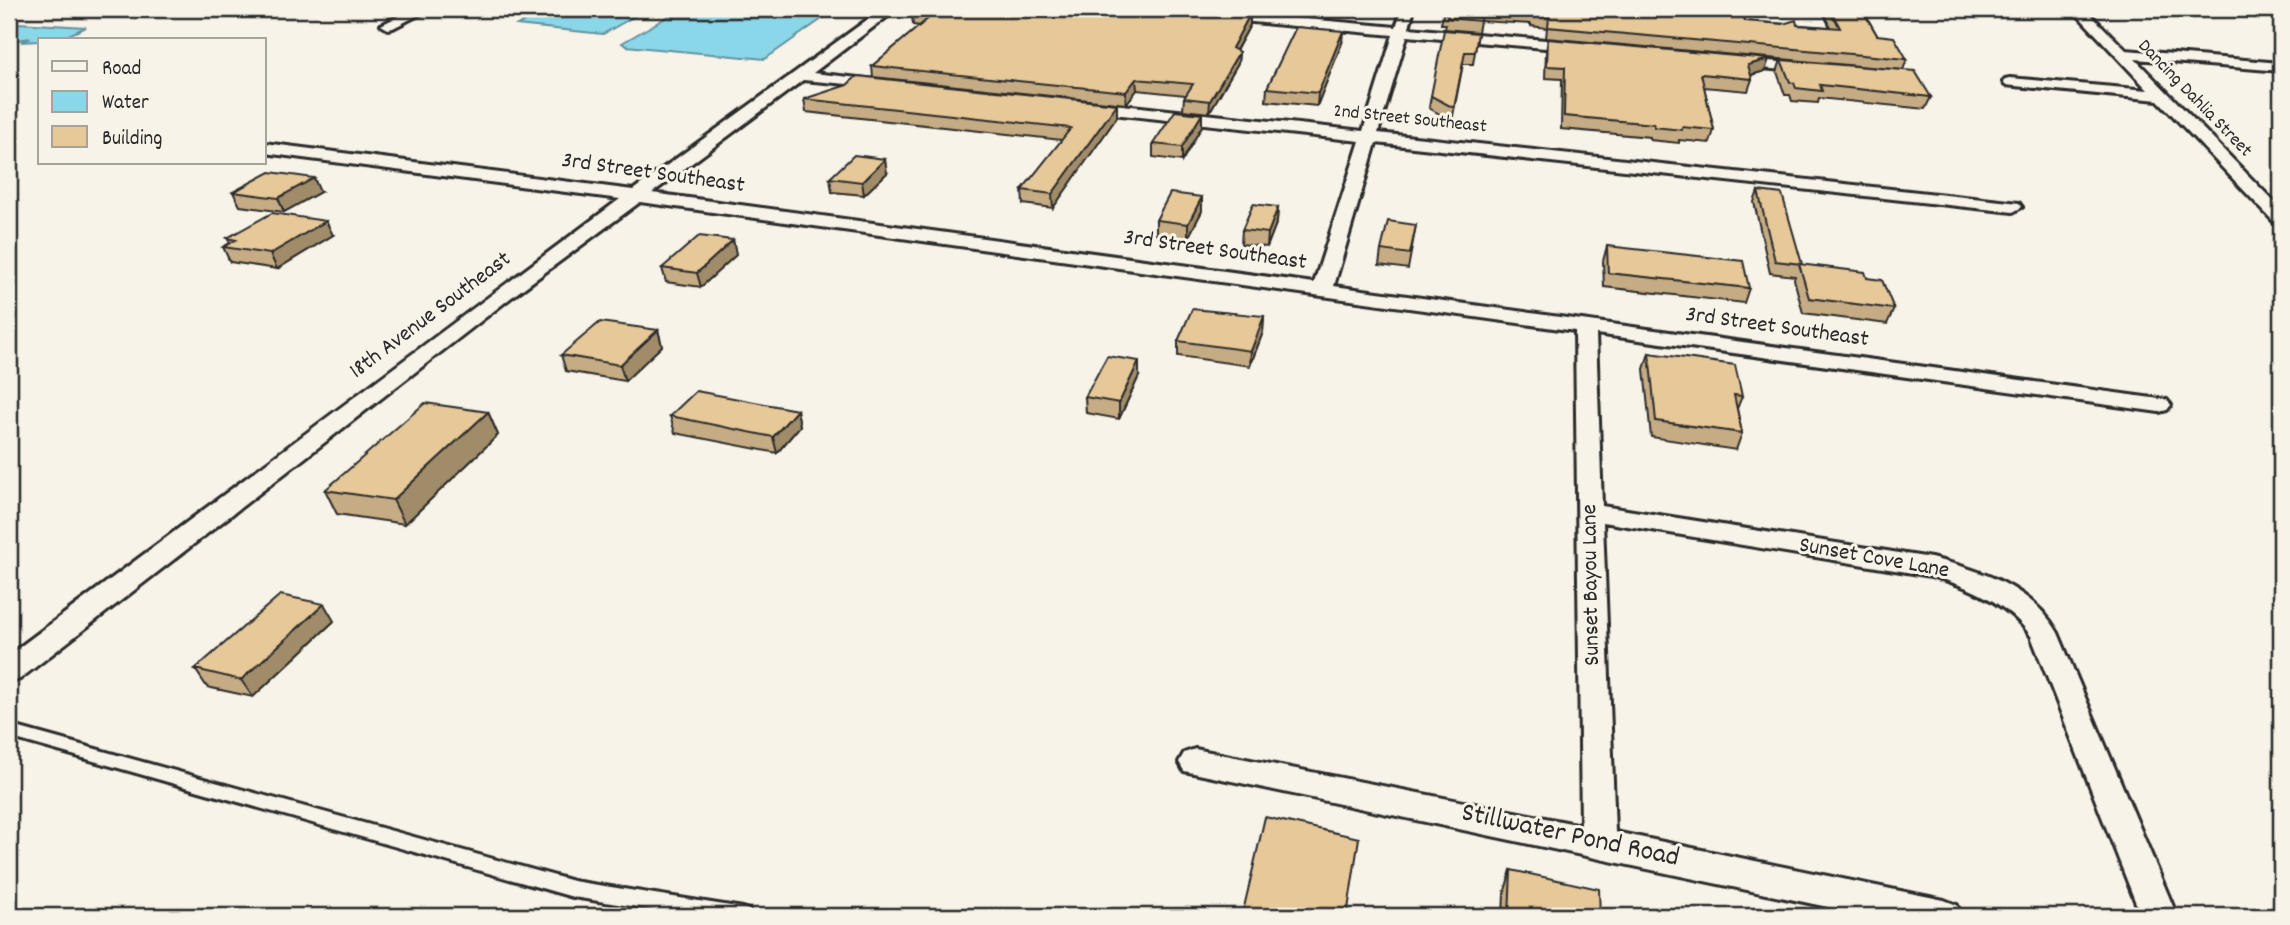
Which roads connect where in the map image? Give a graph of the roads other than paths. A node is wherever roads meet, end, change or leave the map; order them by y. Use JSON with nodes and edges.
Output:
{"nodes":[{"id":1,"x":423,"y":9,"type":"edge"},
{"id":2,"x":890,"y":9,"type":"edge"},
{"id":3,"x":1408,"y":9,"type":"edge"},
{"id":4,"x":2078,"y":9,"type":"edge"},
{"id":5,"x":1199,"y":13,"type":"edge"},
{"id":6,"x":388,"y":24,"type":"dead end"},
{"id":7,"x":1401,"y":31,"type":"junction"},
{"id":8,"x":1593,"y":49,"type":"edge"},
{"id":9,"x":2122,"y":54,"type":"junction"},
{"id":10,"x":1716,"y":60,"type":"edge"},
{"id":11,"x":2281,"y":67,"type":"edge"},
{"id":12,"x":1825,"y":70,"type":"edge"},
{"id":13,"x":803,"y":76,"type":"junction"},
{"id":14,"x":2010,"y":82,"type":"dead end"},
{"id":15,"x":900,"y":86,"type":"edge"},
{"id":16,"x":2162,"y":96,"type":"junction"},
{"id":17,"x":1066,"y":104,"type":"edge"},
{"id":18,"x":1370,"y":136,"type":"junction"},
{"id":19,"x":266,"y":148,"type":"edge"},
{"id":20,"x":636,"y":196,"type":"junction"},
{"id":21,"x":2013,"y":207,"type":"dead end"},
{"id":22,"x":2281,"y":219,"type":"edge"},
{"id":23,"x":1322,"y":291,"type":"junction"},
{"id":24,"x":1585,"y":327,"type":"junction"},
{"id":25,"x":2159,"y":405,"type":"dead end"},
{"id":26,"x":1590,"y":512,"type":"junction"},
{"id":27,"x":9,"y":671,"type":"edge"},
{"id":28,"x":9,"y":731,"type":"edge"},
{"id":29,"x":1195,"y":762,"type":"dead end"},
{"id":30,"x":1598,"y":843,"type":"junction"},
{"id":31,"x":743,"y":916,"type":"edge"},
{"id":32,"x":1944,"y":916,"type":"edge"},
{"id":33,"x":2160,"y":916,"type":"edge"}],
"edges":[{"from":1,"to":6,"type":"street"},
{"from":2,"to":13,"type":"street","name":"18th Avenue Southeast"},
{"from":3,"to":7,"type":"street"},
{"from":4,"to":9,"type":"street","name":"Dancing Dahlia Street"},
{"from":5,"to":7,"type":"street"},
{"from":7,"to":8,"type":"street"},
{"from":7,"to":18,"type":"street"},
{"from":9,"to":11,"type":"street"},
{"from":9,"to":16,"type":"street","name":"Dancing Dahlia Street"},
{"from":10,"to":12,"type":"street"},
{"from":13,"to":15,"type":"street"},
{"from":13,"to":20,"type":"street","name":"18th Avenue Southeast"},
{"from":14,"to":16,"type":"street"},
{"from":16,"to":22,"type":"street","name":"Dancing Dahlia Street"},
{"from":17,"to":18,"type":"street","name":"2nd Street Southeast"},
{"from":18,"to":21,"type":"street","name":"2nd Street Southeast"},
{"from":18,"to":23,"type":"street"},
{"from":19,"to":20,"type":"street","name":"3rd Street Southeast"},
{"from":20,"to":23,"type":"street","name":"3rd Street Southeast"},
{"from":20,"to":27,"type":"street","name":"18th Avenue Southeast"},
{"from":23,"to":24,"type":"street","name":"3rd Street Southeast"},
{"from":24,"to":25,"type":"street","name":"3rd Street Southeast"},
{"from":24,"to":26,"type":"street","name":"Sunset Bayou Lane"},
{"from":26,"to":30,"type":"street","name":"Sunset Bayou Lane"},
{"from":26,"to":33,"type":"street","name":"Sunset Cove Lane"},
{"from":28,"to":31,"type":"lane"},
{"from":29,"to":30,"type":"street","name":"Stillwater Pond Road"},
{"from":30,"to":32,"type":"street","name":"Stillwater Pond Road"}]}
